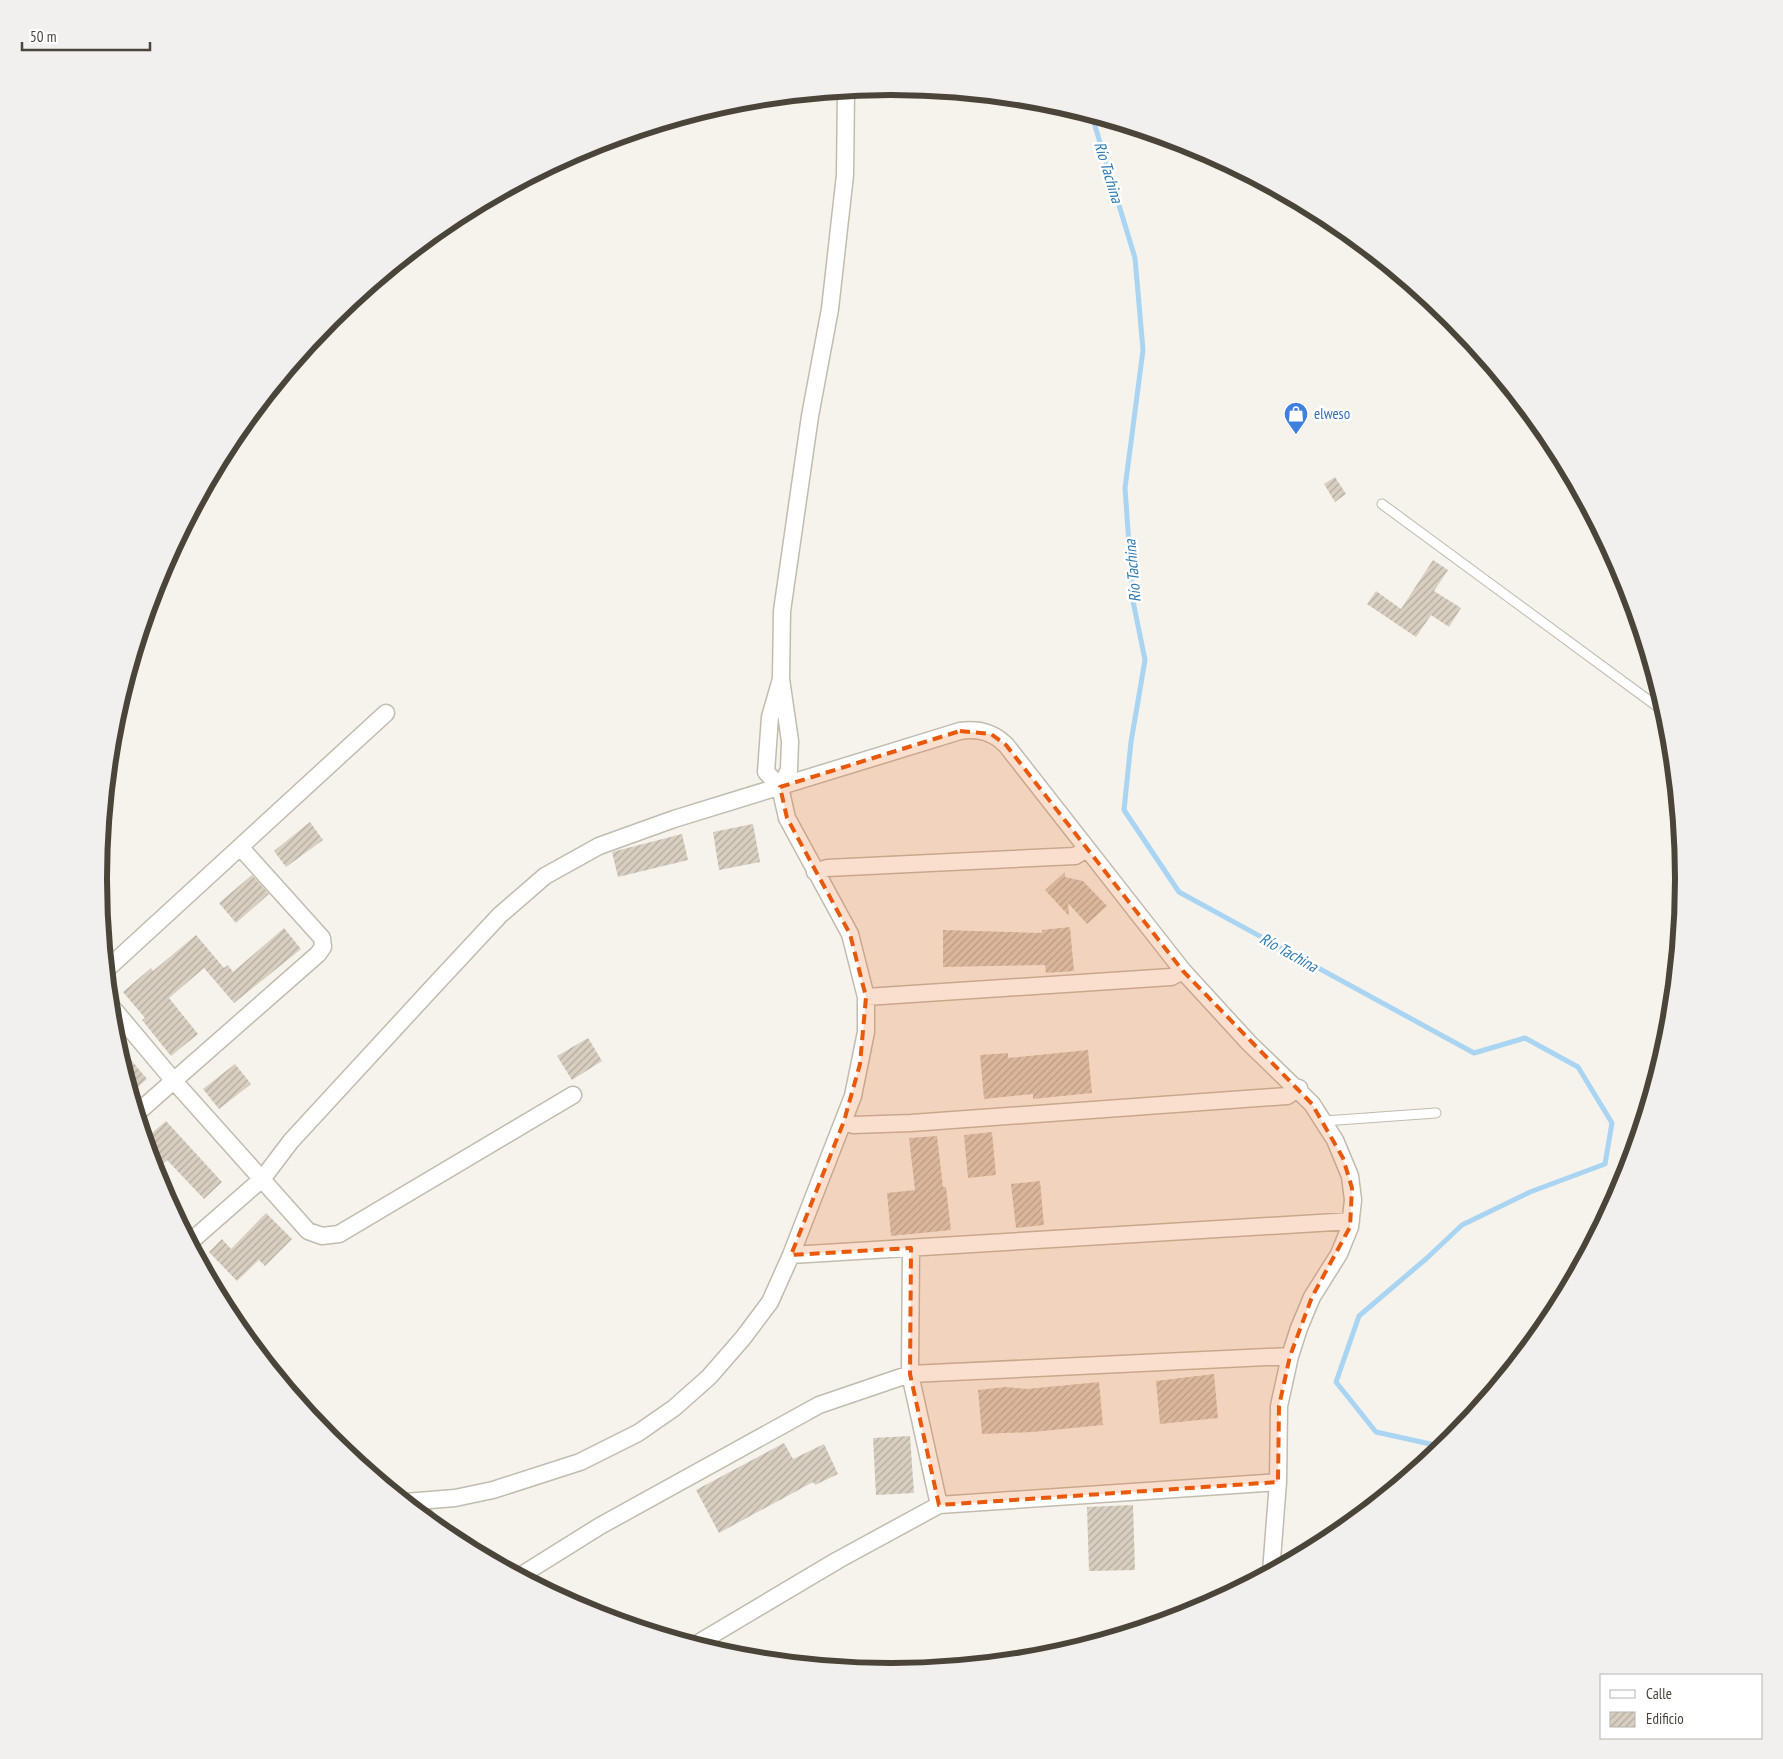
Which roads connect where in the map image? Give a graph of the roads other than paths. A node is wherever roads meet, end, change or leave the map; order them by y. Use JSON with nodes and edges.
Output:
{"nodes":[{"id":1,"x":846,"y":97,"type":"edge"},
{"id":2,"x":1382,"y":504,"type":"dead end"},
{"id":3,"x":781,"y":679,"type":"junction"},
{"id":4,"x":1656,"y":707,"type":"edge"},
{"id":5,"x":386,"y":713,"type":"dead end"},
{"id":6,"x":780,"y":787,"type":"junction"},
{"id":7,"x":241,"y":848,"type":"junction"},
{"id":8,"x":1087,"y":850,"type":"junction"},
{"id":9,"x":814,"y":872,"type":"junction"},
{"id":10,"x":112,"y":964,"type":"edge"},
{"id":11,"x":1183,"y":971,"type":"junction"},
{"id":12,"x":866,"y":997,"type":"junction"},
{"id":13,"x":119,"y":1016,"type":"edge"},
{"id":14,"x":174,"y":1081,"type":"junction"},
{"id":15,"x":1298,"y":1088,"type":"junction"},
{"id":16,"x":573,"y":1095,"type":"dead end"},
{"id":17,"x":142,"y":1109,"type":"edge"},
{"id":18,"x":1436,"y":1113,"type":"dead end"},
{"id":19,"x":844,"y":1121,"type":"junction"},
{"id":20,"x":1324,"y":1121,"type":"junction"},
{"id":21,"x":263,"y":1178,"type":"junction"},
{"id":22,"x":1351,"y":1221,"type":"junction"},
{"id":23,"x":194,"y":1238,"type":"edge"},
{"id":24,"x":910,"y":1248,"type":"junction"},
{"id":25,"x":792,"y":1255,"type":"junction"},
{"id":26,"x":1290,"y":1356,"type":"junction"},
{"id":27,"x":910,"y":1374,"type":"junction"},
{"id":28,"x":1278,"y":1482,"type":"junction"},
{"id":29,"x":414,"y":1502,"type":"edge"},
{"id":30,"x":938,"y":1506,"type":"junction"},
{"id":31,"x":1272,"y":1565,"type":"edge"},
{"id":32,"x":525,"y":1573,"type":"edge"},
{"id":33,"x":703,"y":1640,"type":"edge"}],
"edges":[{"from":1,"to":3,"type":"street"},
{"from":2,"to":4,"type":"lane"},
{"from":3,"to":6,"type":"street"},
{"from":3,"to":6,"type":"street"},
{"from":5,"to":7,"type":"street"},
{"from":6,"to":8,"type":"street"},
{"from":6,"to":9,"type":"street"},
{"from":6,"to":21,"type":"street"},
{"from":7,"to":10,"type":"street"},
{"from":7,"to":14,"type":"street"},
{"from":8,"to":9,"type":"street"},
{"from":8,"to":11,"type":"street"},
{"from":9,"to":12,"type":"street"},
{"from":11,"to":12,"type":"street"},
{"from":11,"to":15,"type":"street"},
{"from":12,"to":19,"type":"street"},
{"from":13,"to":14,"type":"street"},
{"from":14,"to":17,"type":"street"},
{"from":14,"to":21,"type":"street"},
{"from":15,"to":19,"type":"street"},
{"from":15,"to":20,"type":"street"},
{"from":16,"to":21,"type":"street"},
{"from":18,"to":20,"type":"lane"},
{"from":19,"to":25,"type":"street"},
{"from":20,"to":22,"type":"street"},
{"from":21,"to":23,"type":"street"},
{"from":22,"to":24,"type":"street"},
{"from":22,"to":26,"type":"street"},
{"from":24,"to":25,"type":"street"},
{"from":24,"to":27,"type":"street"},
{"from":25,"to":29,"type":"street"},
{"from":26,"to":27,"type":"street"},
{"from":26,"to":28,"type":"street"},
{"from":27,"to":30,"type":"street"},
{"from":27,"to":32,"type":"street"},
{"from":28,"to":30,"type":"street"},
{"from":28,"to":31,"type":"street"},
{"from":30,"to":33,"type":"street"}]}
